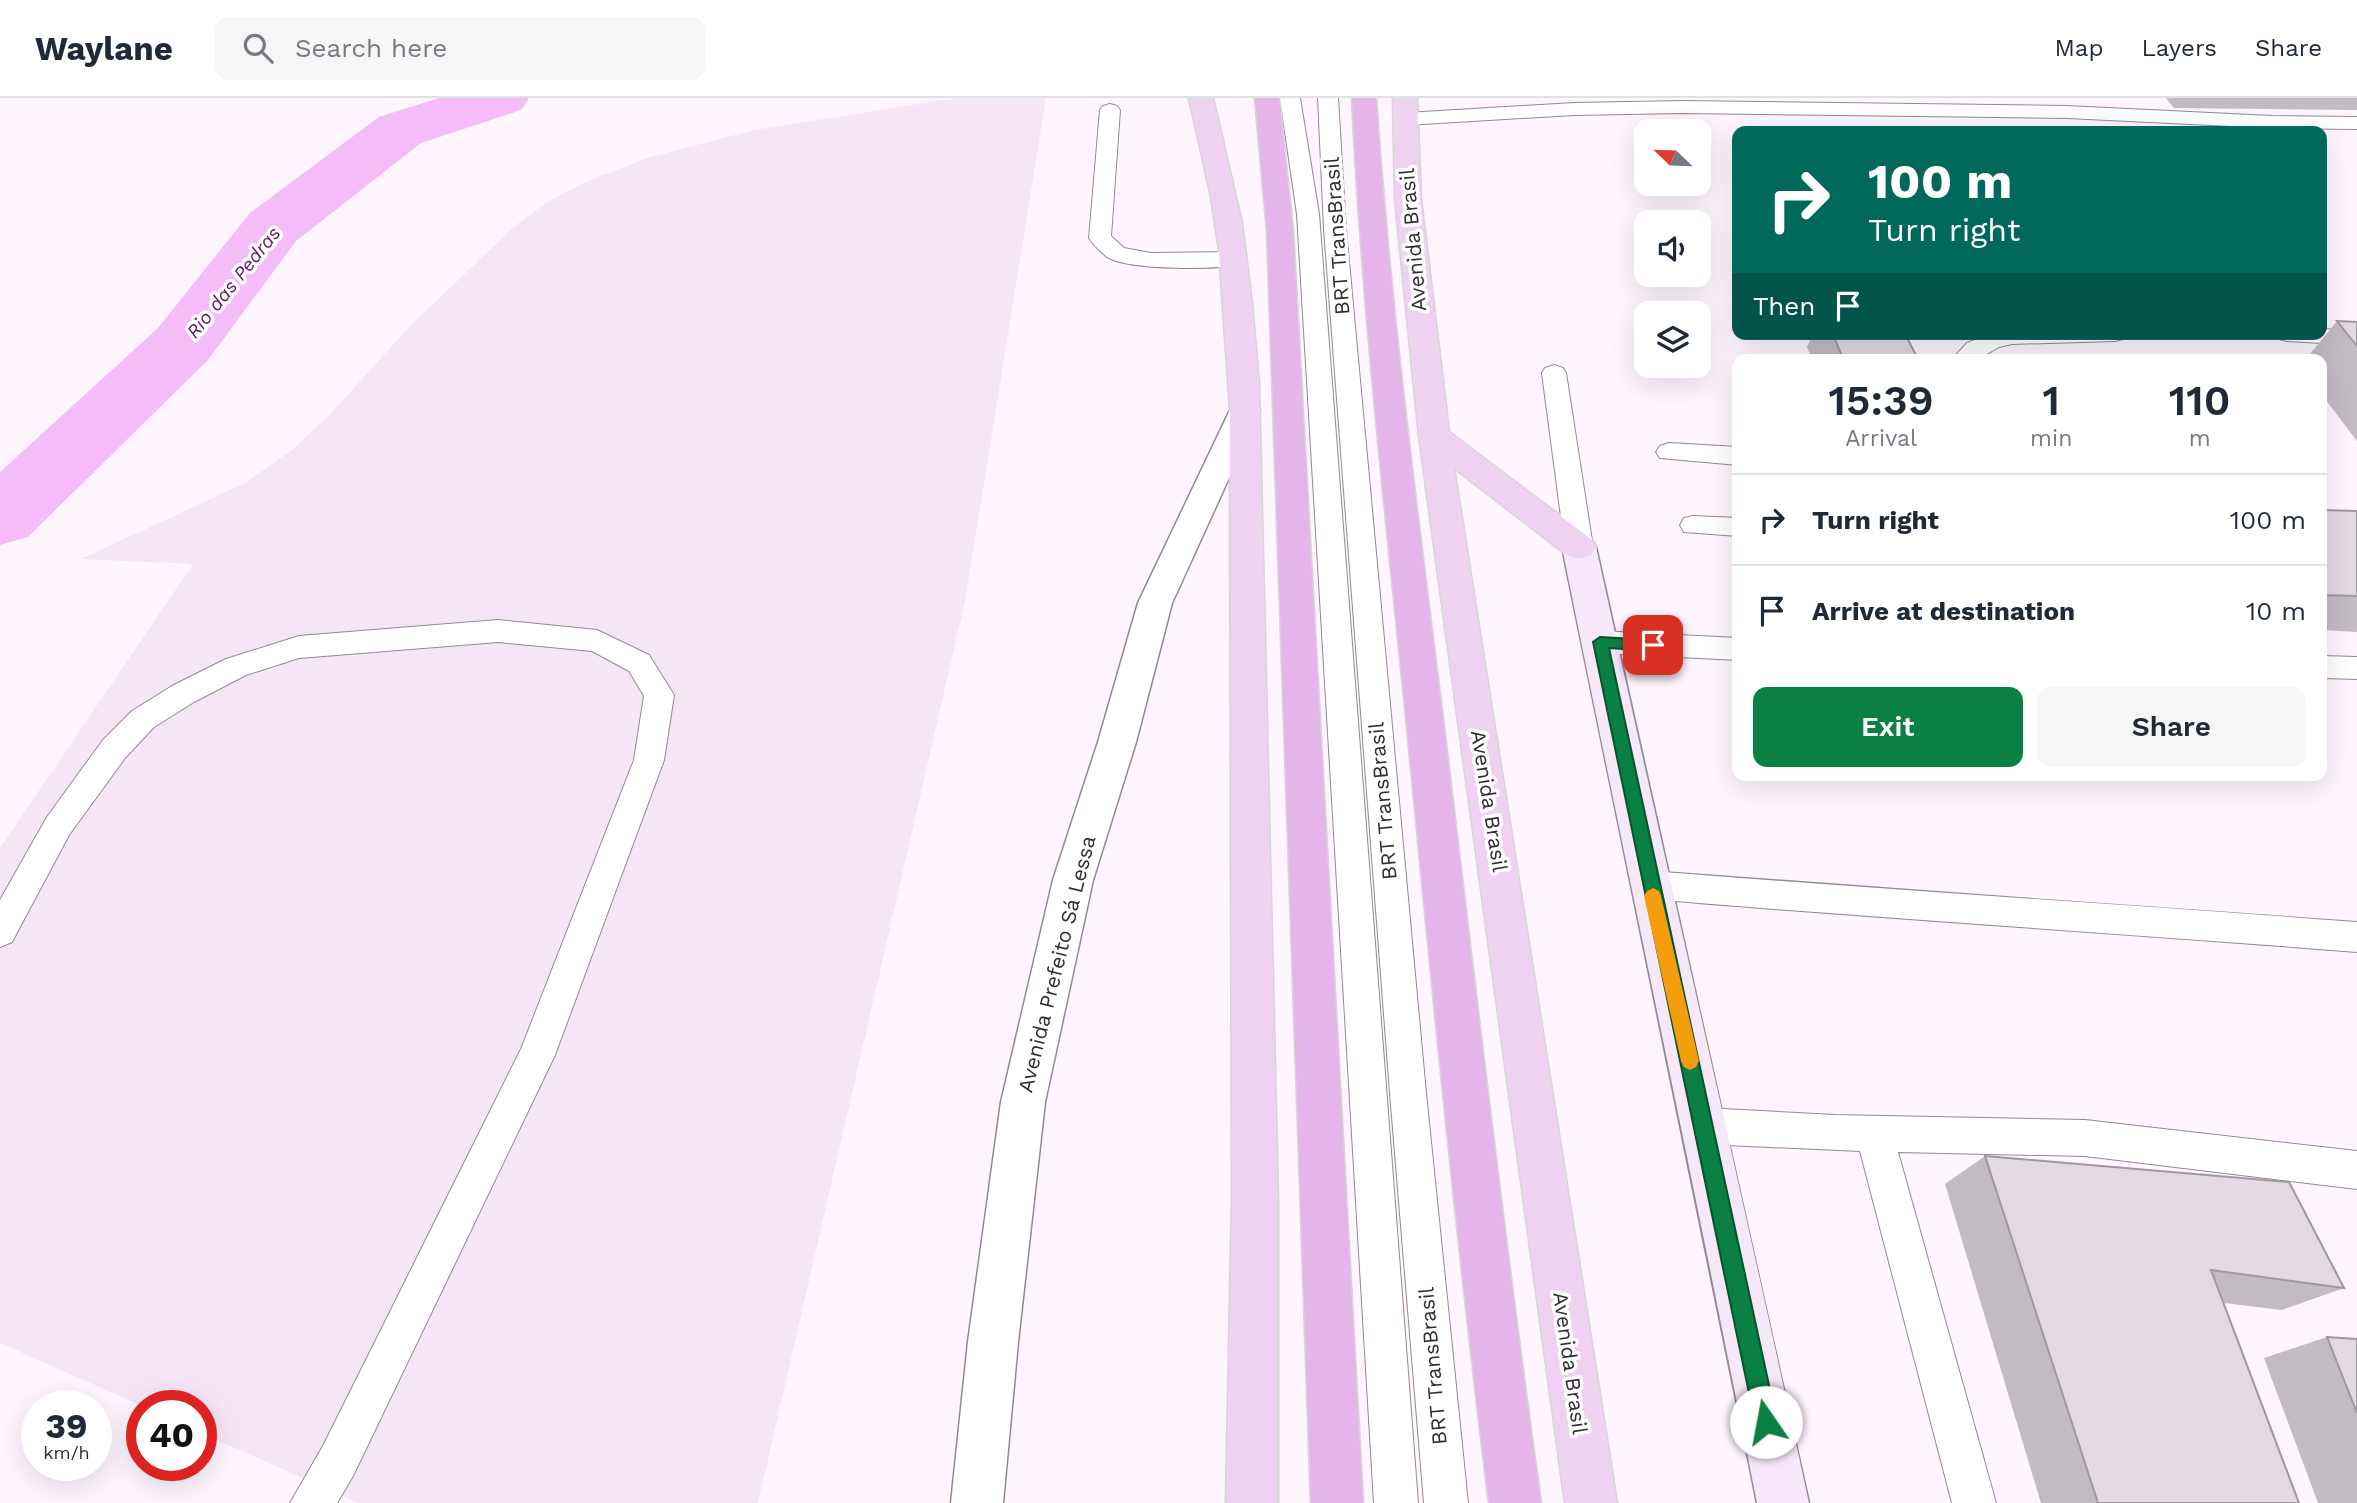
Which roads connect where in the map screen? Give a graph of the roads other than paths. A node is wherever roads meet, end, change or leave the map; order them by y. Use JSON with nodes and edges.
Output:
{"nodes":[{"id":1,"x":1201,"y":98,"type":"edge"},
{"id":2,"x":1268,"y":98,"type":"edge"},
{"id":3,"x":1290,"y":98,"type":"edge"},
{"id":4,"x":1328,"y":98,"type":"edge"},
{"id":5,"x":1364,"y":98,"type":"edge"},
{"id":6,"x":1916,"y":103,"type":"edge"},
{"id":7,"x":1572,"y":104,"type":"edge"},
{"id":8,"x":2062,"y":105,"type":"edge"},
{"id":9,"x":1406,"y":108,"type":"edge"},
{"id":10,"x":1110,"y":110,"type":"dead end"},
{"id":11,"x":2357,"y":123,"type":"edge"},
{"id":12,"x":1234,"y":259,"type":"junction"},
{"id":13,"x":2327,"y":336,"type":"edge"},
{"id":14,"x":2357,"y":338,"type":"edge"},
{"id":15,"x":1992,"y":340,"type":"edge"},
{"id":16,"x":1969,"y":354,"type":"edge"},
{"id":17,"x":1554,"y":373,"type":"dead end"},
{"id":18,"x":1245,"y":410,"type":"junction"},
{"id":19,"x":1434,"y":436,"type":"junction"},
{"id":20,"x":1668,"y":452,"type":"dead end"},
{"id":21,"x":1732,"y":456,"type":"edge"},
{"id":22,"x":1693,"y":525,"type":"dead end"},
{"id":23,"x":1732,"y":527,"type":"edge"},
{"id":24,"x":1579,"y":547,"type":"junction"},
{"id":25,"x":1600,"y":642,"type":"junction"},
{"id":26,"x":1732,"y":649,"type":"edge"},
{"id":27,"x":2327,"y":667,"type":"edge"},
{"id":28,"x":2357,"y":668,"type":"edge"},
{"id":29,"x":1650,"y":885,"type":"junction"},
{"id":30,"x":0,"y":932,"type":"edge"},
{"id":31,"x":2357,"y":937,"type":"edge"},
{"id":32,"x":1705,"y":1126,"type":"junction"},
{"id":33,"x":1874,"y":1133,"type":"junction"},
{"id":34,"x":2357,"y":1170,"type":"edge"},
{"id":35,"x":312,"y":1503,"type":"edge"},
{"id":36,"x":977,"y":1503,"type":"edge"},
{"id":37,"x":1252,"y":1503,"type":"edge"},
{"id":38,"x":1337,"y":1503,"type":"edge"},
{"id":39,"x":1396,"y":1503,"type":"edge"},
{"id":40,"x":1446,"y":1503,"type":"edge"},
{"id":41,"x":1514,"y":1503,"type":"edge"},
{"id":42,"x":1591,"y":1503,"type":"edge"},
{"id":43,"x":1783,"y":1503,"type":"edge"},
{"id":44,"x":1974,"y":1503,"type":"edge"}],
"edges":[{"from":1,"to":12,"type":"main road"},
{"from":2,"to":38,"type":"highway"},
{"from":3,"to":39,"type":"lane","name":"BRT TransBrasil"},
{"from":4,"to":40,"type":"lane","name":"BRT TransBrasil"},
{"from":5,"to":41,"type":"highway","name":"Avenida Brasil"},
{"from":6,"to":7,"type":"lane"},
{"from":6,"to":8,"type":"lane"},
{"from":7,"to":9,"type":"lane"},
{"from":8,"to":11,"type":"lane"},
{"from":9,"to":19,"type":"main road","name":"Avenida Brasil"},
{"from":10,"to":12,"type":"lane"},
{"from":12,"to":18,"type":"main road"},
{"from":13,"to":14,"type":"lane"},
{"from":15,"to":16,"type":"lane"},
{"from":17,"to":24,"type":"lane"},
{"from":18,"to":36,"type":"street","name":"Avenida Prefeito Sá Lessa"},
{"from":18,"to":37,"type":"main road"},
{"from":19,"to":24,"type":"main road"},
{"from":19,"to":42,"type":"main road","name":"Avenida Brasil"},
{"from":20,"to":21,"type":"lane"},
{"from":22,"to":23,"type":"lane"},
{"from":24,"to":25,"type":"street"},
{"from":25,"to":26,"type":"lane"},
{"from":25,"to":29,"type":"street"},
{"from":27,"to":28,"type":"lane"},
{"from":29,"to":31,"type":"lane"},
{"from":29,"to":32,"type":"street"},
{"from":30,"to":35,"type":"lane"},
{"from":32,"to":33,"type":"lane"},
{"from":32,"to":43,"type":"street"},
{"from":33,"to":34,"type":"lane"},
{"from":33,"to":44,"type":"lane"}]}
